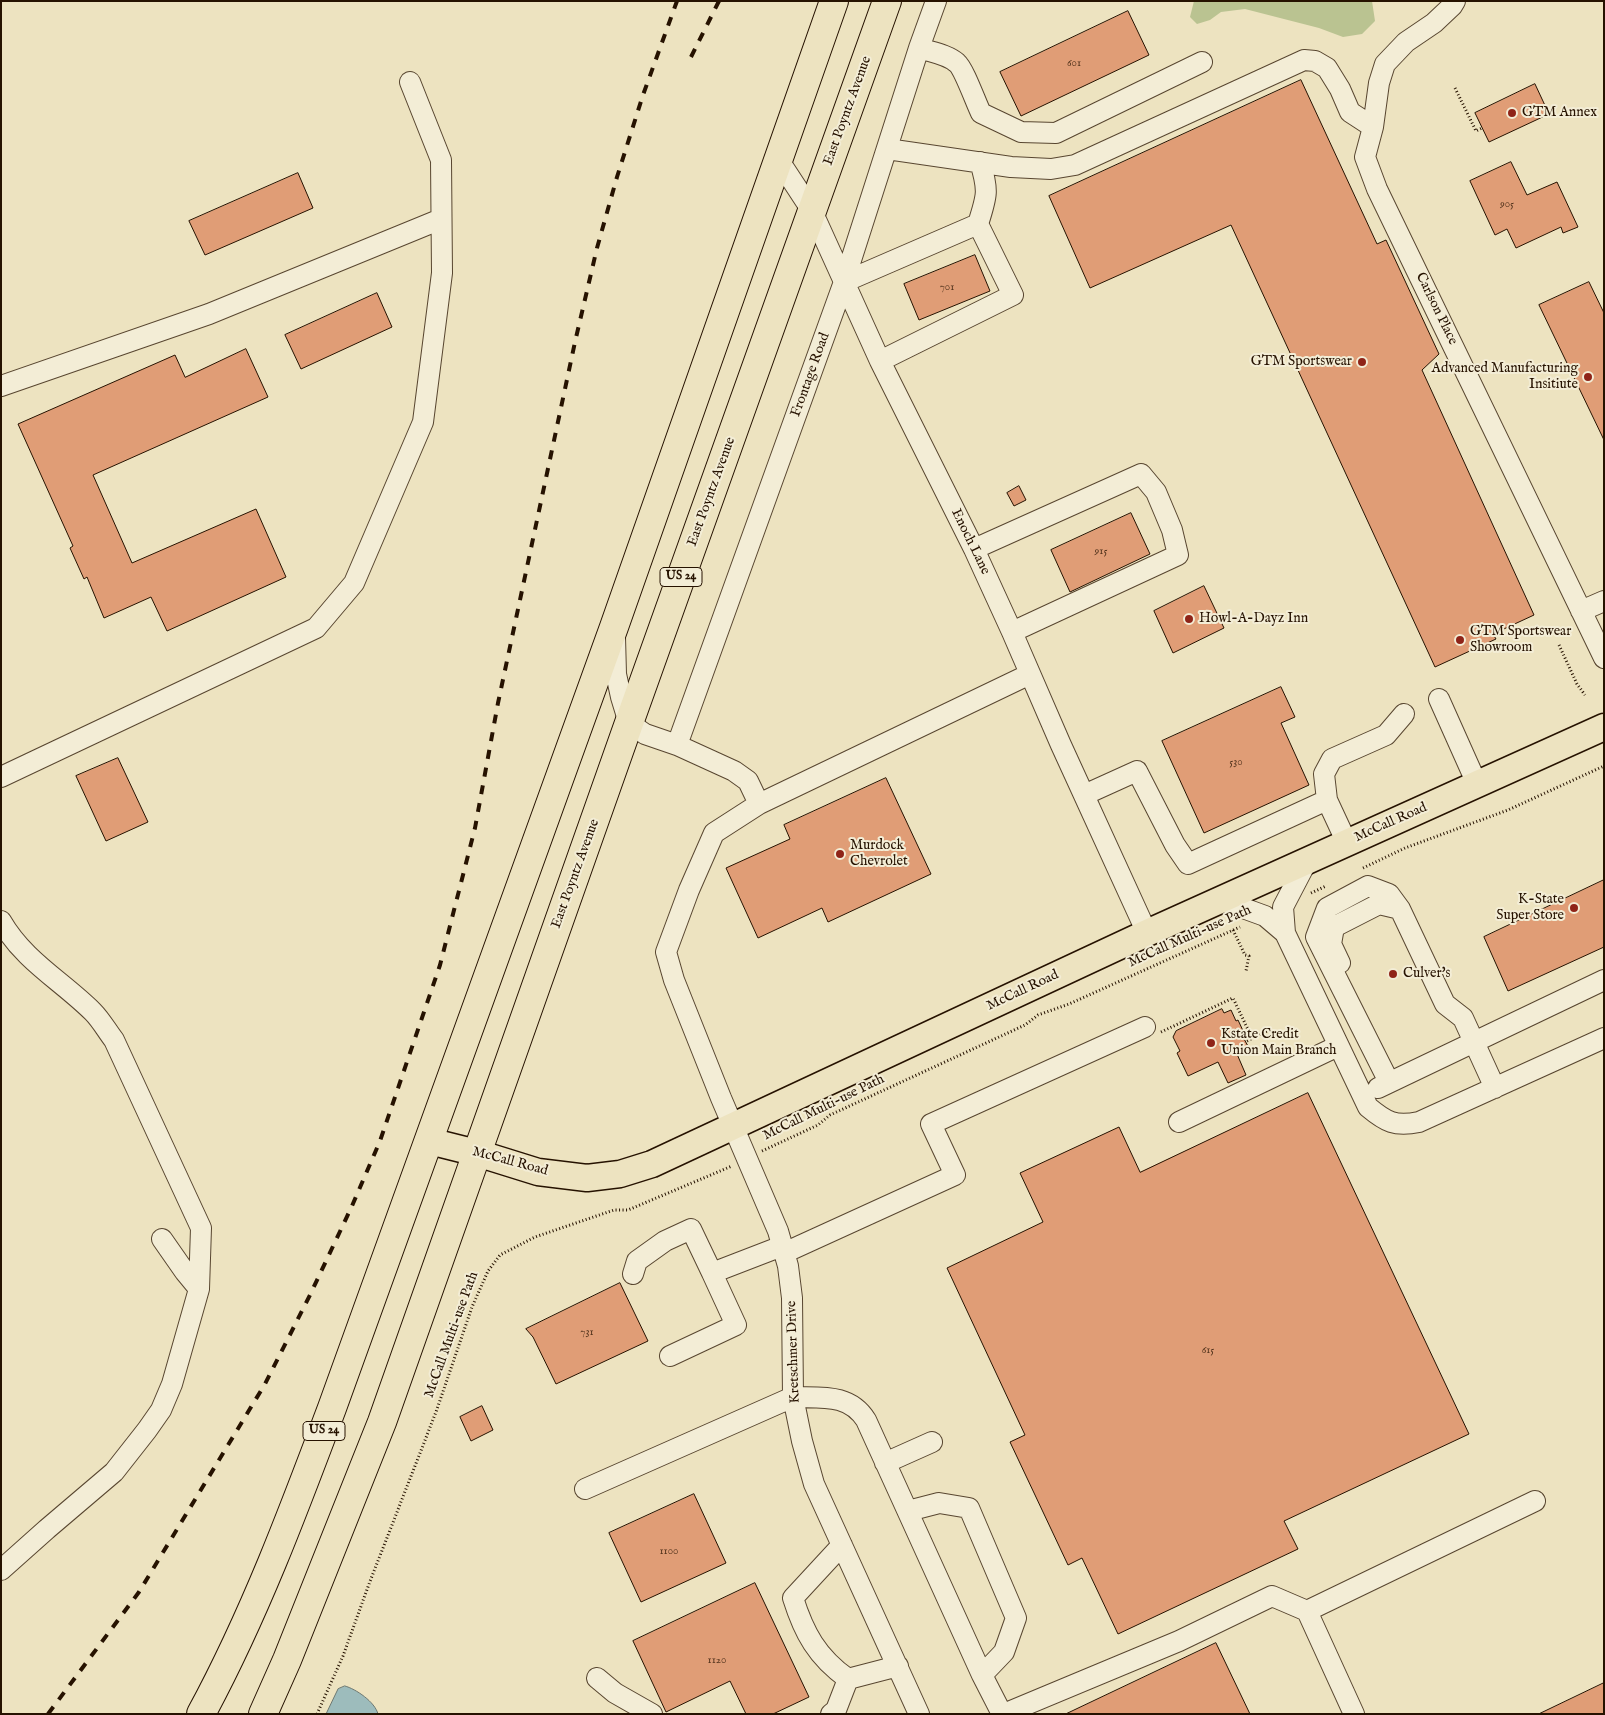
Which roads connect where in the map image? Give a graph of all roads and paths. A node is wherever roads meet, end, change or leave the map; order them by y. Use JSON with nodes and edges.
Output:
{"nodes":[{"id":1,"x":834,"y":1,"type":"edge"},
{"id":2,"x":887,"y":1,"type":"edge"},
{"id":3,"x":936,"y":1,"type":"edge"},
{"id":4,"x":1455,"y":1,"type":"edge"},
{"id":5,"x":919,"y":48,"type":"junction"},
{"id":6,"x":1202,"y":62,"type":"dead end"},
{"id":7,"x":410,"y":82,"type":"dead end"},
{"id":8,"x":1455,"y":88,"type":"dead end"},
{"id":9,"x":1373,"y":127,"type":"junction"},
{"id":10,"x":1482,"y":128,"type":"dead end"},
{"id":11,"x":887,"y":149,"type":"junction"},
{"id":12,"x":778,"y":159,"type":"junction"},
{"id":13,"x":980,"y":162,"type":"junction"},
{"id":14,"x":812,"y":211,"type":"junction"},
{"id":15,"x":441,"y":219,"type":"junction"},
{"id":16,"x":978,"y":224,"type":"junction"},
{"id":17,"x":844,"y":282,"type":"junction"},
{"id":18,"x":880,"y":361,"type":"junction"},
{"id":19,"x":1,"y":386,"type":"edge"},
{"id":20,"x":974,"y":550,"type":"junction"},
{"id":21,"x":1604,"y":601,"type":"edge"},
{"id":22,"x":1581,"y":611,"type":"junction"},
{"id":23,"x":614,"y":627,"type":"junction"},
{"id":24,"x":1012,"y":632,"type":"junction"},
{"id":25,"x":1559,"y":645,"type":"dead end"},
{"id":26,"x":1604,"y":658,"type":"edge"},
{"id":27,"x":1030,"y":674,"type":"junction"},
{"id":28,"x":1585,"y":696,"type":"dead end"},
{"id":29,"x":1439,"y":698,"type":"dead end"},
{"id":30,"x":1404,"y":714,"type":"dead end"},
{"id":31,"x":629,"y":723,"type":"junction"},
{"id":32,"x":1604,"y":727,"type":"edge"},
{"id":33,"x":677,"y":745,"type":"junction"},
{"id":34,"x":1604,"y":766,"type":"edge"},
{"id":35,"x":1,"y":777,"type":"edge"},
{"id":36,"x":1477,"y":784,"type":"junction"},
{"id":37,"x":1084,"y":795,"type":"junction"},
{"id":38,"x":1327,"y":800,"type":"junction"},
{"id":39,"x":759,"y":804,"type":"junction"},
{"id":40,"x":1347,"y":843,"type":"junction"},
{"id":41,"x":1306,"y":861,"type":"junction"},
{"id":42,"x":1361,"y":869,"type":"dead end"},
{"id":43,"x":1326,"y":886,"type":"dead end"},
{"id":44,"x":1221,"y":900,"type":"junction"},
{"id":45,"x":1283,"y":907,"type":"junction"},
{"id":46,"x":1265,"y":916,"type":"junction"},
{"id":47,"x":1,"y":921,"type":"edge"},
{"id":48,"x":1233,"y":930,"type":"junction"},
{"id":49,"x":1147,"y":933,"type":"junction"},
{"id":50,"x":1285,"y":933,"type":"junction"},
{"id":51,"x":1246,"y":971,"type":"dead end"},
{"id":52,"x":1604,"y":980,"type":"edge"},
{"id":53,"x":1272,"y":1029,"type":"dead end"},
{"id":54,"x":1152,"y":1031,"type":"joint"},
{"id":55,"x":1252,"y":1038,"type":"junction"},
{"id":56,"x":1604,"y":1038,"type":"edge"},
{"id":57,"x":1247,"y":1041,"type":"dead end"},
{"id":58,"x":1474,"y":1042,"type":"junction"},
{"id":59,"x":1338,"y":1046,"type":"junction"},
{"id":60,"x":1496,"y":1088,"type":"junction"},
{"id":61,"x":1179,"y":1122,"type":"dead end"},
{"id":62,"x":733,"y":1126,"type":"junction"},
{"id":63,"x":429,"y":1141,"type":"junction"},
{"id":64,"x":477,"y":1153,"type":"junction"},
{"id":65,"x":747,"y":1158,"type":"junction"},
{"id":66,"x":162,"y":1239,"type":"dead end"},
{"id":67,"x":783,"y":1250,"type":"junction"},
{"id":68,"x":712,"y":1273,"type":"junction"},
{"id":69,"x":634,"y":1274,"type":"dead end"},
{"id":70,"x":199,"y":1289,"type":"junction"},
{"id":71,"x":670,"y":1356,"type":"dead end"},
{"id":72,"x":793,"y":1397,"type":"junction"},
{"id":73,"x":932,"y":1442,"type":"dead end"},
{"id":74,"x":886,"y":1463,"type":"junction"},
{"id":75,"x":585,"y":1489,"type":"dead end"},
{"id":76,"x":1535,"y":1501,"type":"dead end"},
{"id":77,"x":908,"y":1511,"type":"junction"},
{"id":78,"x":842,"y":1545,"type":"junction"},
{"id":79,"x":1,"y":1570,"type":"edge"},
{"id":80,"x":1307,"y":1611,"type":"junction"},
{"id":81,"x":898,"y":1666,"type":"junction"},
{"id":82,"x":982,"y":1675,"type":"junction"},
{"id":83,"x":597,"y":1678,"type":"dead end"},
{"id":84,"x":848,"y":1679,"type":"junction"},
{"id":85,"x":201,"y":1714,"type":"edge"},
{"id":86,"x":263,"y":1714,"type":"edge"},
{"id":87,"x":318,"y":1714,"type":"edge"},
{"id":88,"x":652,"y":1714,"type":"edge"},
{"id":89,"x":832,"y":1714,"type":"edge"},
{"id":90,"x":919,"y":1714,"type":"edge"},
{"id":91,"x":1003,"y":1714,"type":"edge"},
{"id":92,"x":1354,"y":1714,"type":"edge"}],
"edges":[{"from":1,"to":12,"type":"highway","number":"US 24"},
{"from":2,"to":14,"type":"highway","name":"East Poyntz Avenue","number":"US 24"},
{"from":3,"to":5,"type":"street","name":"Frontage Road"},
{"from":4,"to":9,"type":"street","name":"Carlson Place"},
{"from":5,"to":6,"type":"street"},
{"from":5,"to":11,"type":"street","name":"Frontage Road"},
{"from":7,"to":15,"type":"street"},
{"from":8,"to":10,"type":"path"},
{"from":9,"to":13,"type":"street"},
{"from":9,"to":22,"type":"street","name":"Carlson Place"},
{"from":11,"to":13,"type":"street"},
{"from":11,"to":17,"type":"street","name":"Frontage Road"},
{"from":12,"to":14,"type":"street","name":"Enoch Lane"},
{"from":12,"to":23,"type":"highway","number":"US 24"},
{"from":13,"to":16,"type":"street"},
{"from":14,"to":17,"type":"street","name":"Enoch Lane"},
{"from":14,"to":31,"type":"highway","name":"East Poyntz Avenue","number":"US 24"},
{"from":15,"to":19,"type":"street"},
{"from":15,"to":35,"type":"street"},
{"from":16,"to":17,"type":"street"},
{"from":16,"to":18,"type":"street"},
{"from":17,"to":18,"type":"street","name":"Enoch Lane"},
{"from":17,"to":33,"type":"street","name":"Frontage Road"},
{"from":18,"to":20,"type":"street","name":"Enoch Lane"},
{"from":20,"to":24,"type":"street","name":"Enoch Lane"},
{"from":20,"to":24,"type":"street"},
{"from":21,"to":22,"type":"street"},
{"from":22,"to":26,"type":"street","name":"Carlson Place"},
{"from":23,"to":31,"type":"street"},
{"from":23,"to":63,"type":"highway","number":"US 24"},
{"from":24,"to":27,"type":"street","name":"Enoch Lane"},
{"from":25,"to":28,"type":"path"},
{"from":27,"to":37,"type":"street","name":"Enoch Lane"},
{"from":27,"to":39,"type":"street","name":"Kretschmer Drive"},
{"from":29,"to":36,"type":"street"},
{"from":30,"to":38,"type":"street"},
{"from":31,"to":33,"type":"street"},
{"from":31,"to":64,"type":"highway","name":"East Poyntz Avenue","number":"US 24"},
{"from":32,"to":36,"type":"main road","name":"McCall Road"},
{"from":33,"to":39,"type":"street"},
{"from":34,"to":42,"type":"path"},
{"from":36,"to":40,"type":"main road","name":"McCall Road"},
{"from":37,"to":38,"type":"street"},
{"from":37,"to":49,"type":"street","name":"Enoch Lane"},
{"from":38,"to":40,"type":"street"},
{"from":39,"to":62,"type":"street","name":"Kretschmer Drive"},
{"from":40,"to":41,"type":"main road","name":"McCall Road"},
{"from":41,"to":44,"type":"main road","name":"McCall Road"},
{"from":41,"to":45,"type":"street"},
{"from":43,"to":45,"type":"path"},
{"from":44,"to":46,"type":"street"},
{"from":44,"to":49,"type":"main road","name":"McCall Road"},
{"from":45,"to":50,"type":"street"},
{"from":46,"to":48,"type":"path","name":"McCall Multi-use Path"},
{"from":46,"to":50,"type":"street"},
{"from":47,"to":70,"type":"street"},
{"from":48,"to":51,"type":"path"},
{"from":48,"to":65,"type":"path","name":"McCall Multi-use Path"},
{"from":49,"to":62,"type":"main road","name":"McCall Road"},
{"from":50,"to":59,"type":"street"},
{"from":52,"to":58,"type":"street"},
{"from":53,"to":55,"type":"path"},
{"from":54,"to":55,"type":"path"},
{"from":54,"to":67,"type":"street"},
{"from":55,"to":57,"type":"path"},
{"from":56,"to":60,"type":"street"},
{"from":58,"to":58,"type":"street"},
{"from":58,"to":60,"type":"street"},
{"from":59,"to":60,"type":"street"},
{"from":59,"to":61,"type":"street"},
{"from":62,"to":64,"type":"main road","name":"McCall Road"},
{"from":62,"to":65,"type":"street","name":"Kretschmer Drive"},
{"from":63,"to":64,"type":"main road","name":"McCall Road"},
{"from":63,"to":85,"type":"highway","number":"US 24"},
{"from":64,"to":86,"type":"highway","number":"US 24"},
{"from":65,"to":67,"type":"street","name":"Kretschmer Drive"},
{"from":65,"to":87,"type":"path","name":"McCall Multi-use Path"},
{"from":66,"to":70,"type":"street"},
{"from":67,"to":68,"type":"street"},
{"from":67,"to":72,"type":"street","name":"Kretschmer Drive"},
{"from":68,"to":69,"type":"street"},
{"from":68,"to":71,"type":"street"},
{"from":70,"to":79,"type":"street"},
{"from":72,"to":74,"type":"street"},
{"from":72,"to":75,"type":"street"},
{"from":72,"to":78,"type":"street","name":"Kretschmer Drive"},
{"from":73,"to":74,"type":"street"},
{"from":74,"to":77,"type":"street"},
{"from":76,"to":80,"type":"street"},
{"from":77,"to":82,"type":"street"},
{"from":77,"to":82,"type":"street"},
{"from":78,"to":81,"type":"street","name":"Kretschmer Drive"},
{"from":78,"to":84,"type":"street"},
{"from":80,"to":91,"type":"street"},
{"from":80,"to":92,"type":"street"},
{"from":81,"to":84,"type":"street"},
{"from":81,"to":90,"type":"street","name":"Kretschmer Drive"},
{"from":82,"to":91,"type":"street"},
{"from":83,"to":88,"type":"street"},
{"from":84,"to":89,"type":"street"}]}
